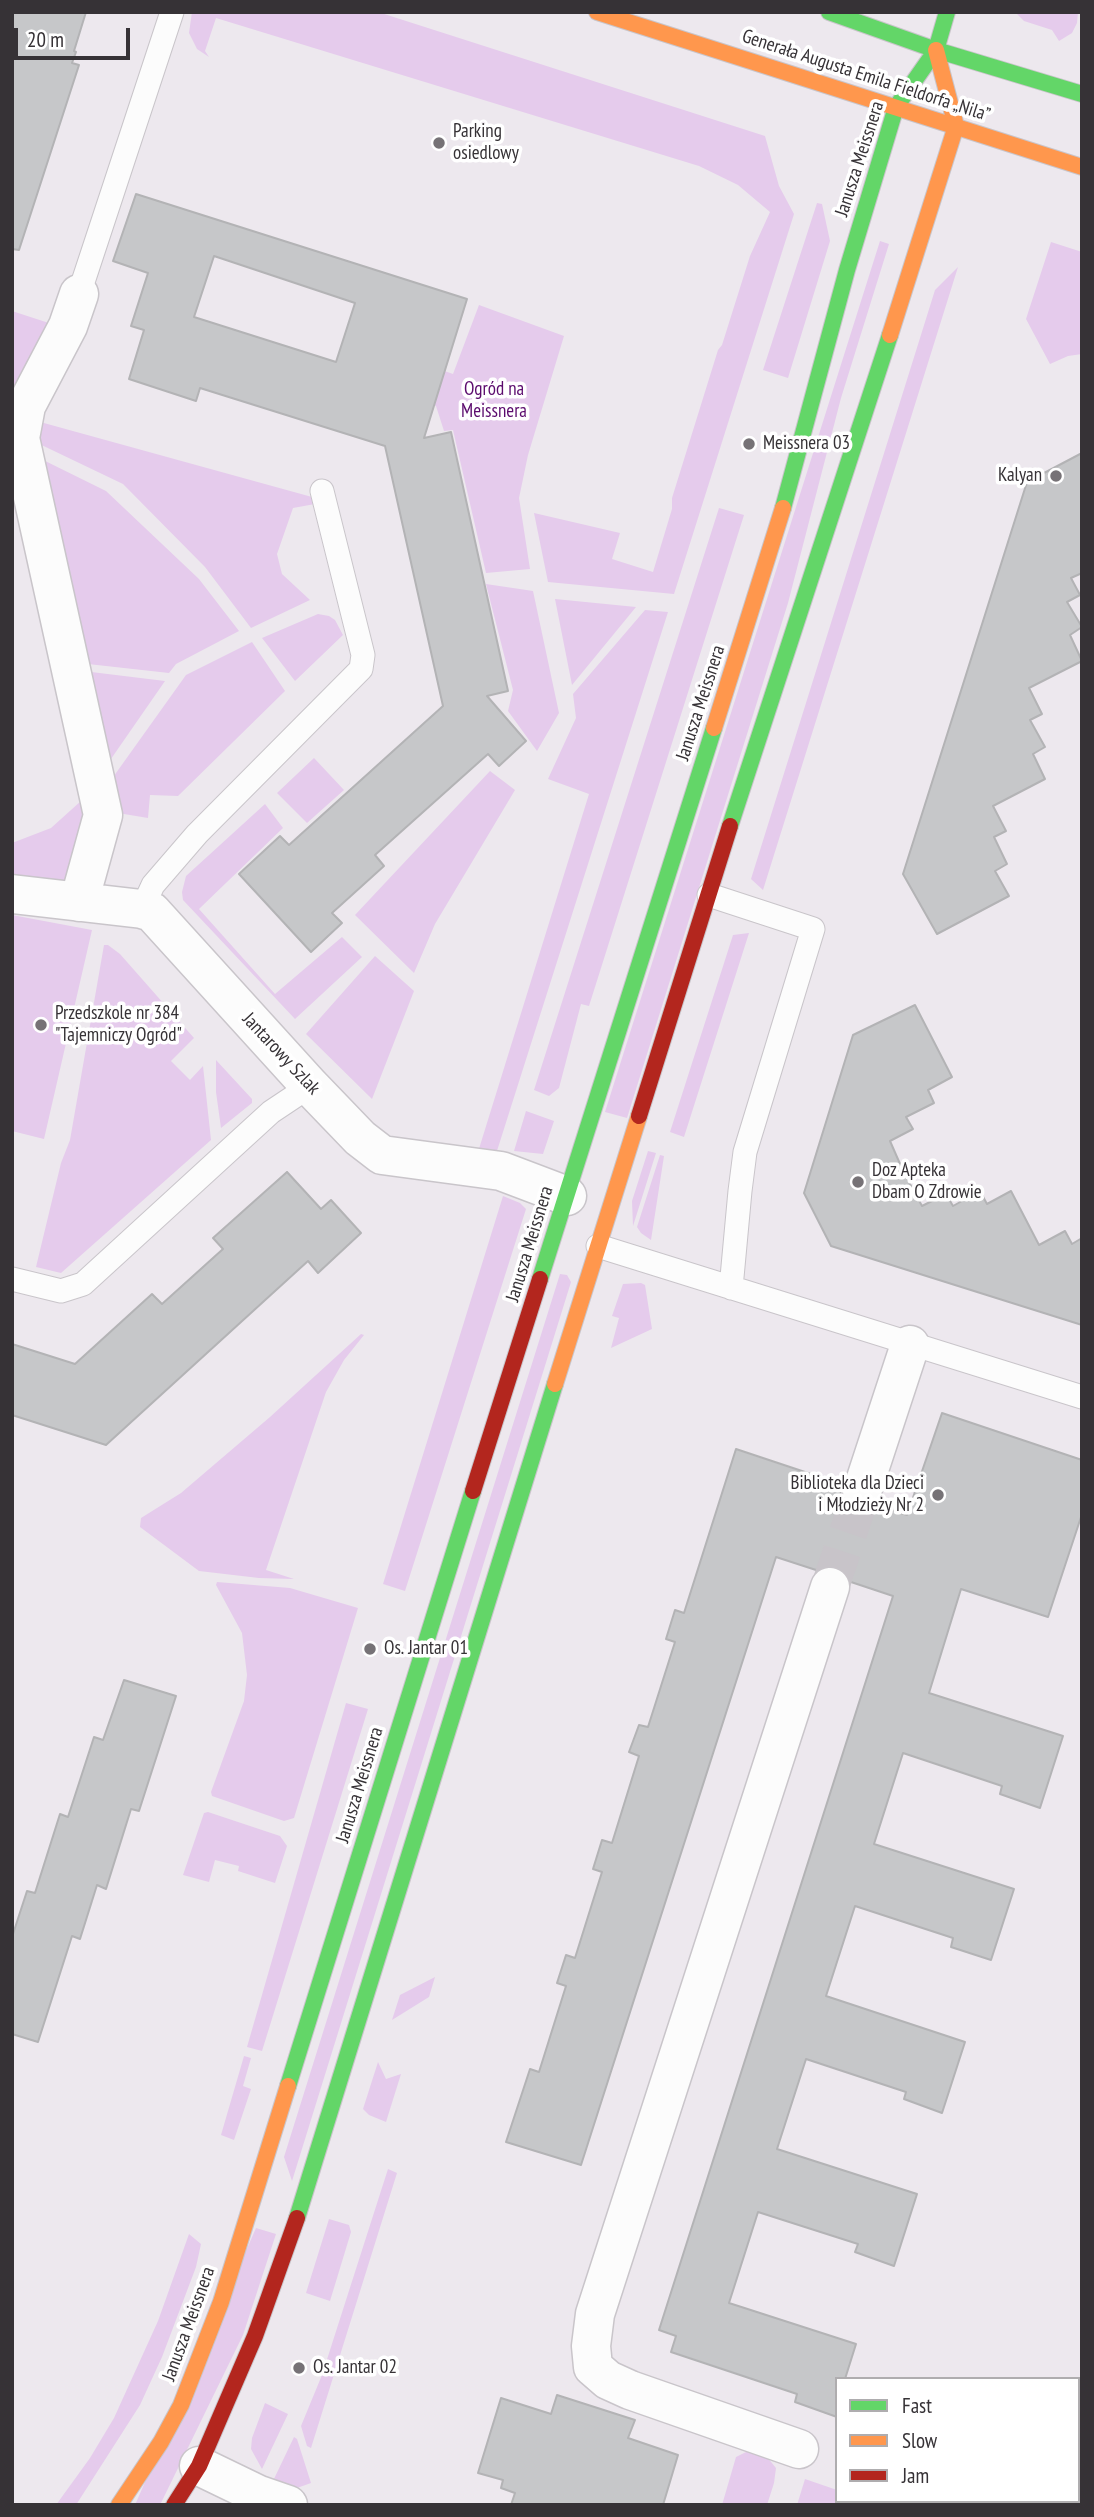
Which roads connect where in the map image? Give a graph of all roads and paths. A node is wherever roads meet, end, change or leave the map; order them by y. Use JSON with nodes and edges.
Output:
{"nodes":[{"id":1,"x":172,"y":12,"type":"edge"},
{"id":2,"x":597,"y":12,"type":"edge"},
{"id":3,"x":829,"y":12,"type":"edge"},
{"id":4,"x":947,"y":12,"type":"edge"},
{"id":5,"x":936,"y":50,"type":"junction"},
{"id":6,"x":1082,"y":94,"type":"edge"},
{"id":7,"x":896,"y":107,"type":"junction"},
{"id":8,"x":956,"y":126,"type":"junction"},
{"id":9,"x":1082,"y":167,"type":"edge"},
{"id":10,"x":79,"y":294,"type":"joint"},
{"id":11,"x":16,"y":429,"type":"edge"},
{"id":12,"x":321,"y":491,"type":"dead end"},
{"id":13,"x":12,"y":894,"type":"edge"},
{"id":14,"x":709,"y":895,"type":"junction"},
{"id":15,"x":79,"y":902,"type":"junction"},
{"id":16,"x":142,"y":909,"type":"junction"},
{"id":17,"x":310,"y":1086,"type":"junction"},
{"id":18,"x":577,"y":1213,"type":"junction"},
{"id":19,"x":598,"y":1246,"type":"junction"},
{"id":20,"x":12,"y":1279,"type":"edge"},
{"id":21,"x":731,"y":1288,"type":"junction"},
{"id":22,"x":910,"y":1345,"type":"junction"},
{"id":23,"x":1082,"y":1397,"type":"edge"},
{"id":24,"x":862,"y":1492,"type":"tunnel mouth"},
{"id":25,"x":830,"y":1587,"type":"tunnel mouth"},
{"id":26,"x":799,"y":2449,"type":"dead end"},
{"id":27,"x":199,"y":2466,"type":"junction"},
{"id":28,"x":119,"y":2505,"type":"edge"},
{"id":29,"x":174,"y":2505,"type":"edge"},
{"id":30,"x":288,"y":2505,"type":"edge"}],
"edges":[{"from":1,"to":10,"type":"lane"},
{"from":2,"to":7,"type":"street","name":"Generała Augusta Emila Fieldorfa „Nila”"},
{"from":3,"to":5,"type":"street"},
{"from":4,"to":5,"type":"street"},
{"from":5,"to":6,"type":"street"},
{"from":5,"to":7,"type":"street","name":"Janusza Meissnera"},
{"from":5,"to":8,"type":"street"},
{"from":7,"to":8,"type":"street","name":"Generała Augusta Emila Fieldorfa „Nila”"},
{"from":7,"to":18,"type":"street","name":"Janusza Meissnera"},
{"from":8,"to":9,"type":"street","name":"Generała Augusta Emila Fieldorfa „Nila”"},
{"from":8,"to":14,"type":"street"},
{"from":10,"to":11,"type":"street"},
{"from":11,"to":15,"type":"street"},
{"from":12,"to":16,"type":"lane"},
{"from":13,"to":15,"type":"street"},
{"from":14,"to":19,"type":"street"},
{"from":14,"to":21,"type":"lane"},
{"from":15,"to":16,"type":"street"},
{"from":16,"to":17,"type":"street","name":"Jantarowy Szlak"},
{"from":17,"to":18,"type":"street","name":"Jantarowy Szlak"},
{"from":17,"to":20,"type":"lane"},
{"from":18,"to":19,"type":"street"},
{"from":18,"to":28,"type":"street","name":"Janusza Meissnera"},
{"from":19,"to":21,"type":"lane"},
{"from":19,"to":27,"type":"street"},
{"from":21,"to":22,"type":"lane"},
{"from":22,"to":23,"type":"lane"},
{"from":22,"to":24,"type":"street"},
{"from":25,"to":26,"type":"street"},
{"from":27,"to":29,"type":"street"},
{"from":27,"to":30,"type":"street"}]}
